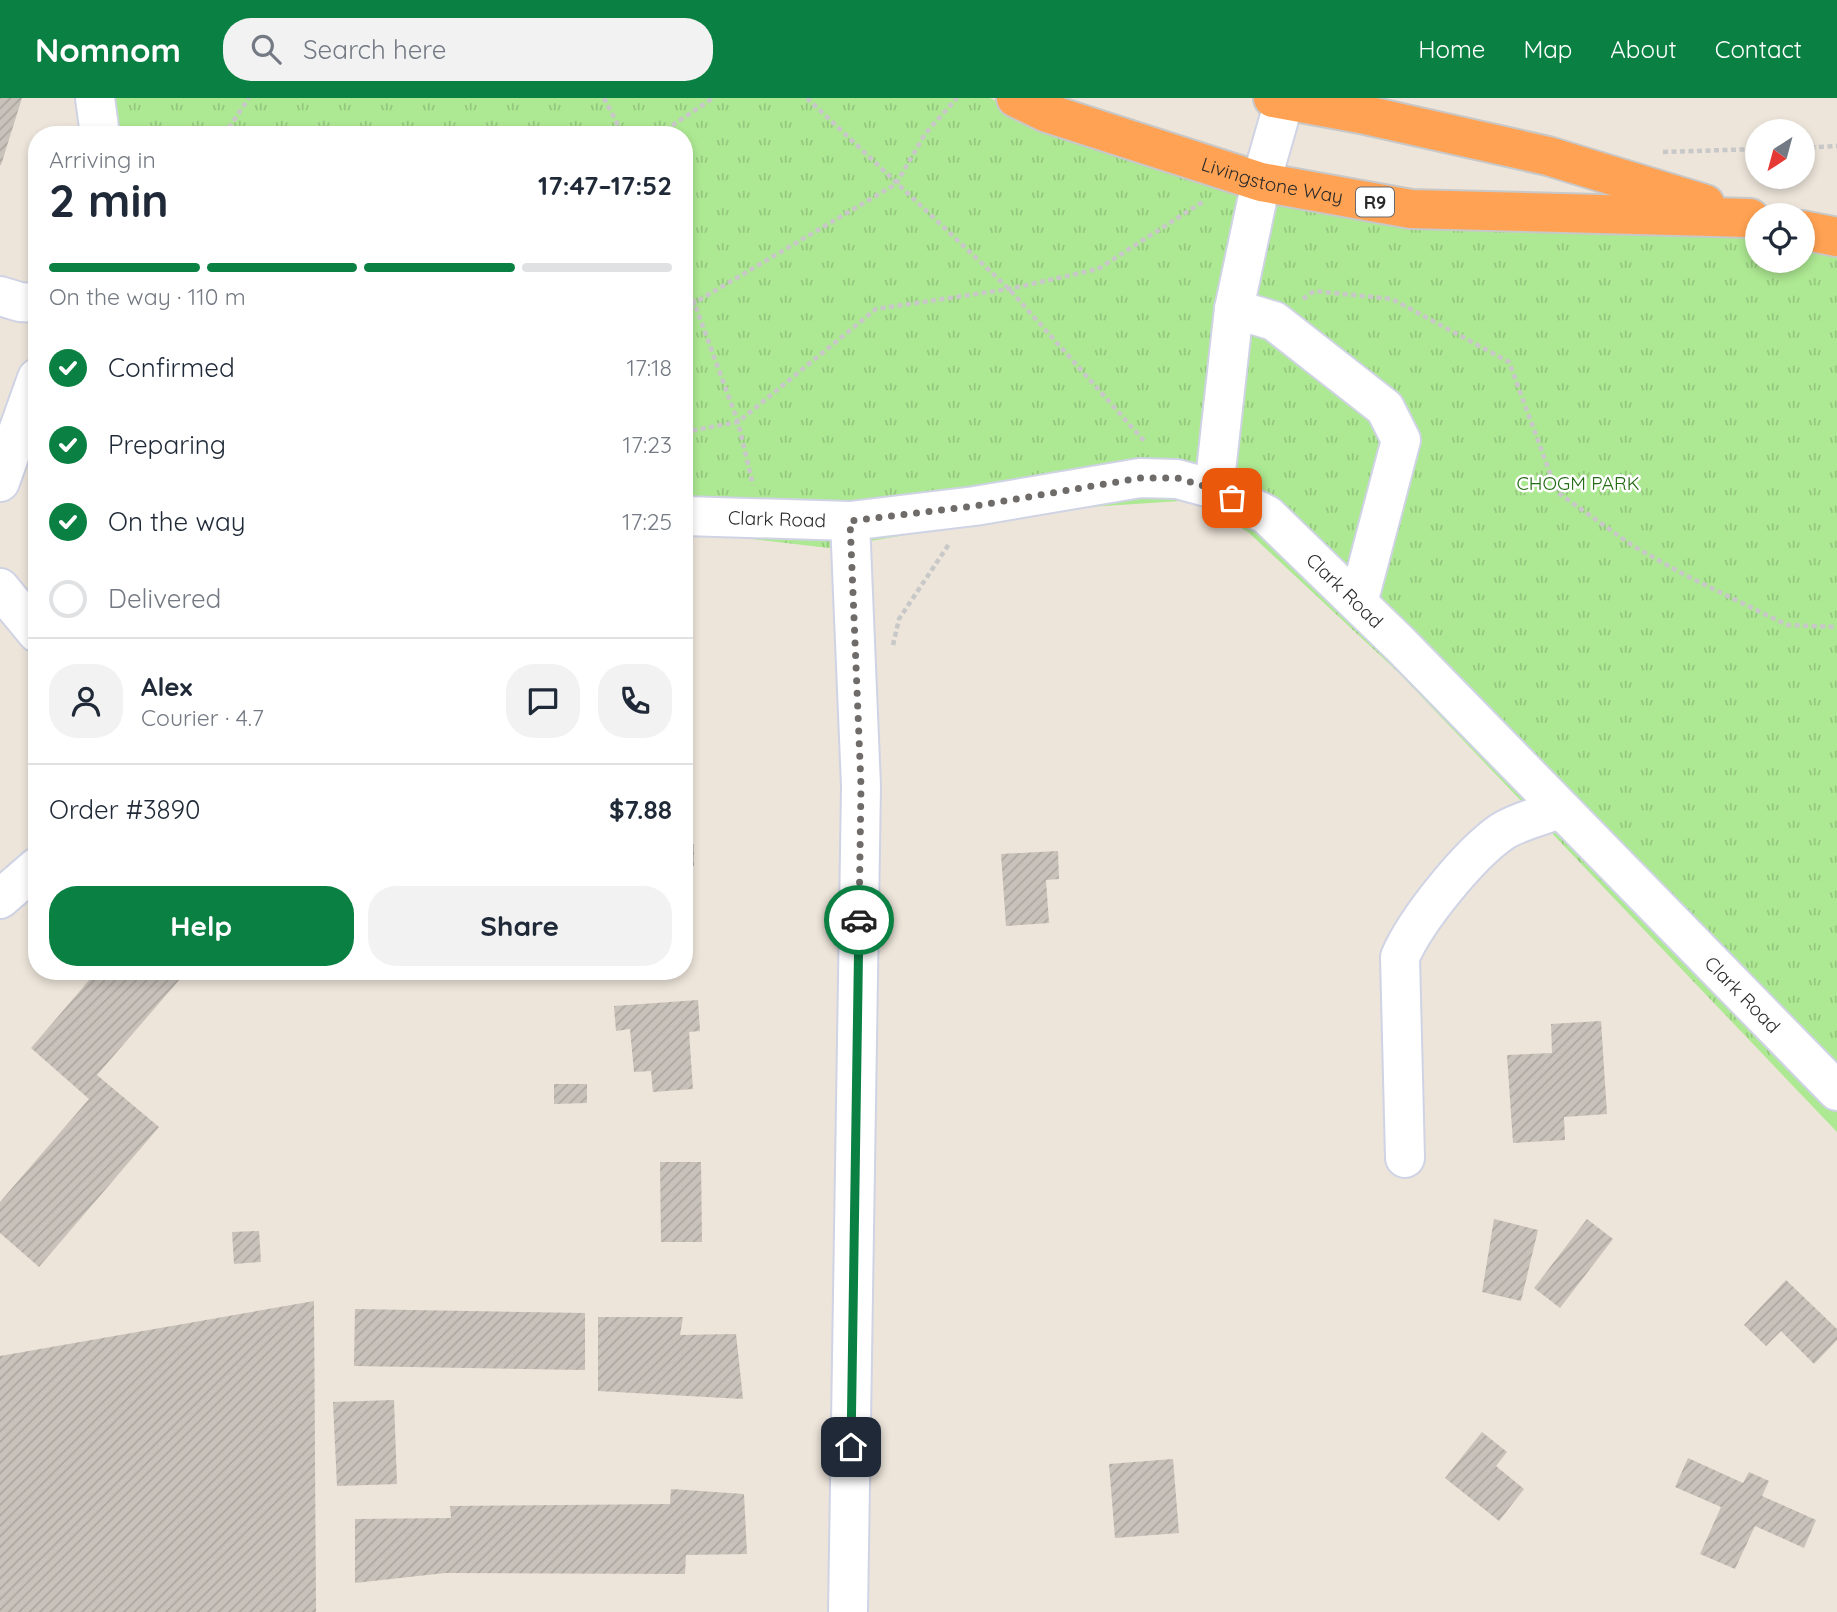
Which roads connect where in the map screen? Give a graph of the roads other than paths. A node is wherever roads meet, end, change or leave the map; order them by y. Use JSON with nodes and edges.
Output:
{"nodes":[{"id":1,"x":95,"y":98,"type":"edge"},
{"id":2,"x":1016,"y":98,"type":"edge"},
{"id":3,"x":1281,"y":99,"type":"edge"},
{"id":4,"x":99,"y":126,"type":"edge"},
{"id":5,"x":1252,"y":179,"type":"junction"},
{"id":6,"x":1745,"y":215,"type":"edge"},
{"id":7,"x":1745,"y":218,"type":"edge"},
{"id":8,"x":1815,"y":233,"type":"edge"},
{"id":9,"x":1837,"y":237,"type":"edge"},
{"id":10,"x":0,"y":296,"type":"edge"},
{"id":11,"x":28,"y":302,"type":"edge"},
{"id":12,"x":1234,"y":309,"type":"junction"},
{"id":13,"x":28,"y":417,"type":"edge"},
{"id":14,"x":16,"y":468,"type":"edge"},
{"id":15,"x":1214,"y":489,"type":"junction"},
{"id":16,"x":693,"y":516,"type":"edge"},
{"id":17,"x":850,"y":521,"type":"junction"},
{"id":18,"x":0,"y":588,"type":"edge"},
{"id":19,"x":1357,"y":603,"type":"junction"},
{"id":20,"x":28,"y":622,"type":"edge"},
{"id":21,"x":1559,"y":809,"type":"junction"},
{"id":22,"x":28,"y":875,"type":"edge"},
{"id":23,"x":0,"y":899,"type":"edge"},
{"id":24,"x":1837,"y":1091,"type":"edge"},
{"id":25,"x":1405,"y":1158,"type":"dead end"},
{"id":26,"x":848,"y":1612,"type":"edge"}],
"edges":[{"from":1,"to":4,"type":"street"},
{"from":2,"to":5,"type":"highway","name":"Livingstone Way","number":"R9"},
{"from":3,"to":5,"type":"street"},
{"from":3,"to":6,"type":"highway","name":"Livingstone Way","number":"R9"},
{"from":5,"to":7,"type":"highway","name":"Livingstone Way","number":"R9"},
{"from":5,"to":12,"type":"street"},
{"from":8,"to":9,"type":"highway"},
{"from":10,"to":11,"type":"street"},
{"from":12,"to":15,"type":"street"},
{"from":12,"to":19,"type":"street"},
{"from":13,"to":14,"type":"street"},
{"from":15,"to":17,"type":"street","name":"Clark Road"},
{"from":15,"to":19,"type":"street","name":"Clark Road"},
{"from":16,"to":17,"type":"street","name":"Clark Road"},
{"from":17,"to":26,"type":"street"},
{"from":18,"to":20,"type":"street"},
{"from":19,"to":21,"type":"street","name":"Clark Road"},
{"from":21,"to":24,"type":"street","name":"Clark Road"},
{"from":21,"to":25,"type":"street"},
{"from":22,"to":23,"type":"street"}]}
